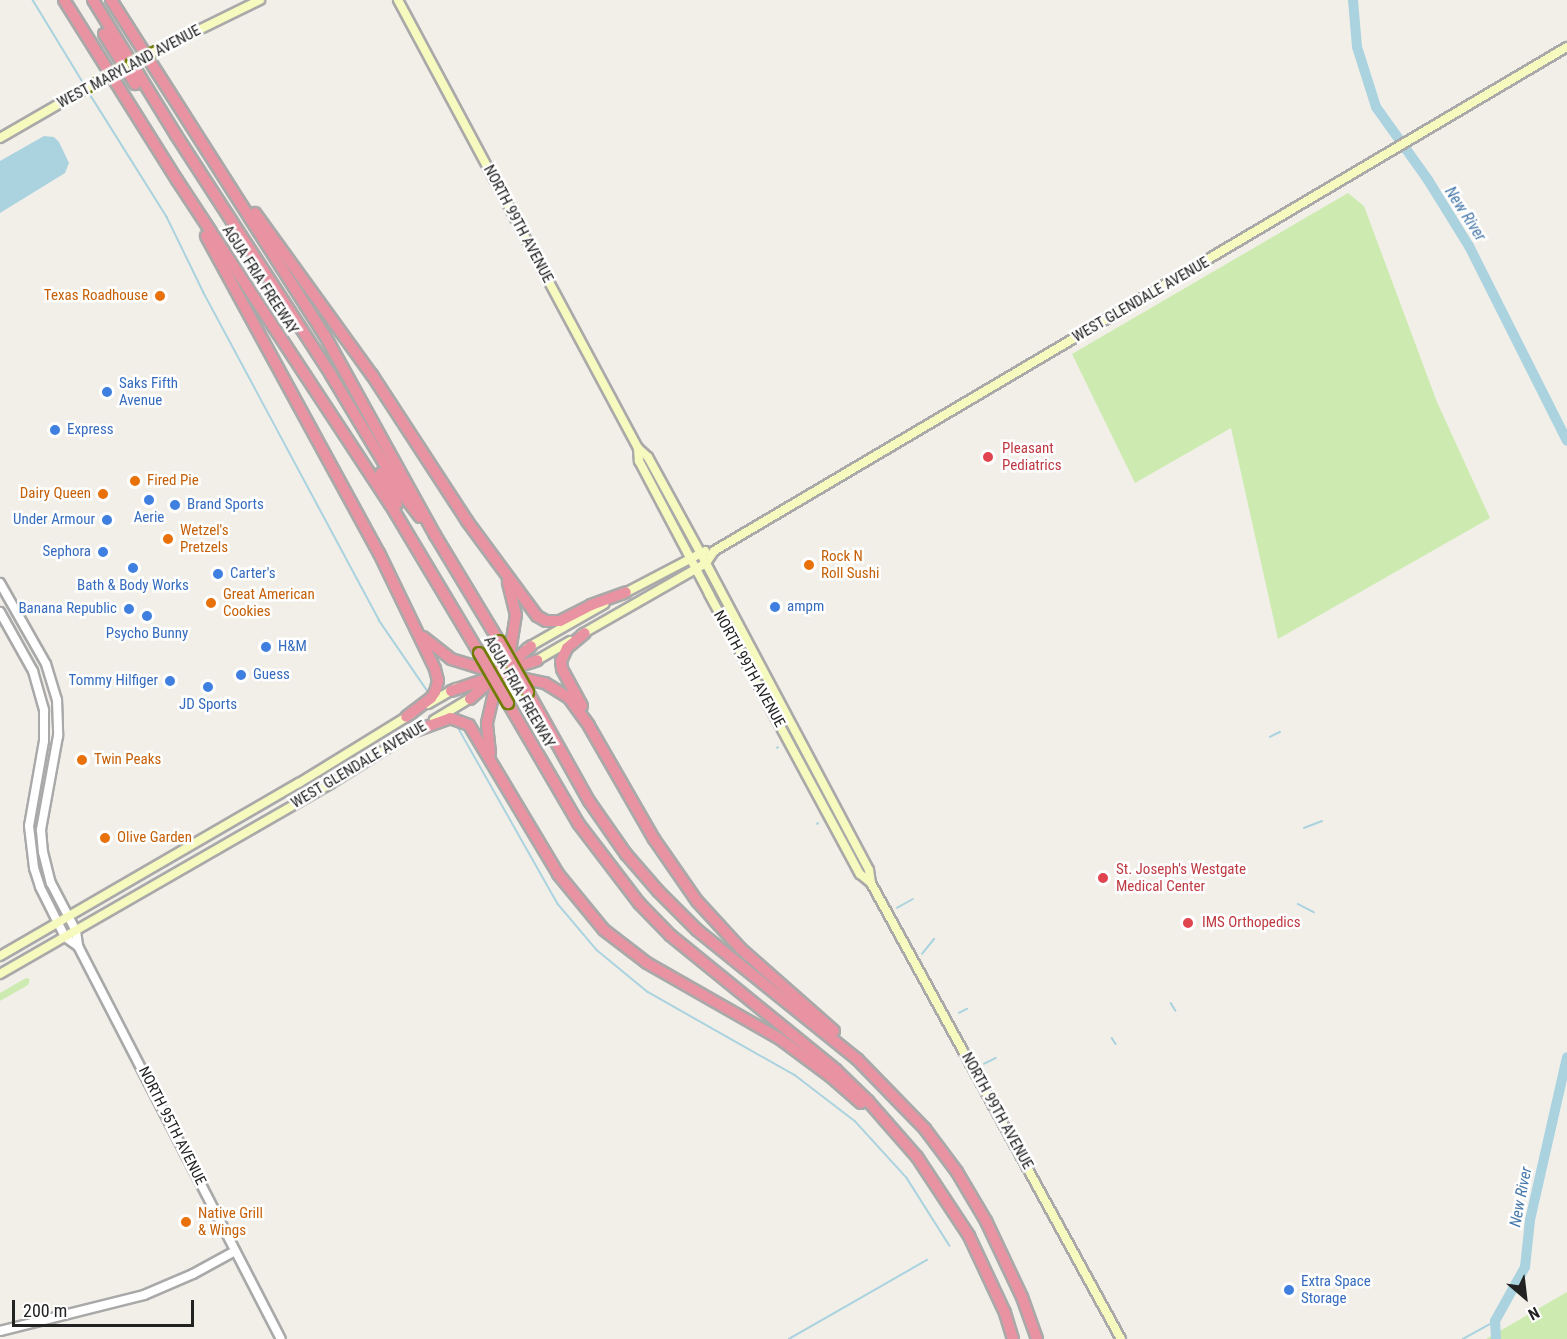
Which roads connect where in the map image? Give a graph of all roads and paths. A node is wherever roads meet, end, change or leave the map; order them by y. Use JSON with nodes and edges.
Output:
{"nodes":[{"id":1,"x":64,"y":0,"type":"edge"},
{"id":2,"x":84,"y":0,"type":"edge"},
{"id":3,"x":93,"y":0,"type":"edge"},
{"id":4,"x":111,"y":0,"type":"edge"},
{"id":5,"x":260,"y":0,"type":"edge"},
{"id":6,"x":398,"y":0,"type":"edge"},
{"id":7,"x":1567,"y":47,"type":"edge"},
{"id":8,"x":128,"y":65,"type":"junction"},
{"id":9,"x":0,"y":138,"type":"edge"},
{"id":10,"x":177,"y":180,"type":"junction"},
{"id":11,"x":226,"y":181,"type":"junction"},
{"id":12,"x":203,"y":184,"type":"junction"},
{"id":13,"x":638,"y":448,"type":"junction"},
{"id":14,"x":435,"y":535,"type":"junction"},
{"id":15,"x":410,"y":536,"type":"junction"},
{"id":16,"x":714,"y":551,"type":"junction"},
{"id":17,"x":700,"y":552,"type":"junction"},
{"id":18,"x":689,"y":557,"type":"junction"},
{"id":19,"x":706,"y":563,"type":"junction"},
{"id":20,"x":499,"y":565,"type":"junction"},
{"id":21,"x":696,"y":569,"type":"junction"},
{"id":22,"x":0,"y":583,"type":"edge"},
{"id":23,"x":626,"y":592,"type":"junction"},
{"id":24,"x":0,"y":612,"type":"edge"},
{"id":25,"x":585,"y":633,"type":"junction"},
{"id":26,"x":420,"y":634,"type":"junction"},
{"id":27,"x":531,"y":646,"type":"junction"},
{"id":28,"x":738,"y":648,"type":"junction"},
{"id":29,"x":753,"y":651,"type":"junction"},
{"id":30,"x":508,"y":659,"type":"junction"},
{"id":31,"x":537,"y":660,"type":"joint"},
{"id":32,"x":748,"y":666,"type":"junction"},
{"id":33,"x":499,"y":674,"type":"junction"},
{"id":34,"x":451,"y":691,"type":"joint"},
{"id":35,"x":470,"y":699,"type":"joint"},
{"id":36,"x":406,"y":717,"type":"junction"},
{"id":37,"x":789,"y":721,"type":"junction"},
{"id":38,"x":589,"y":726,"type":"junction"},
{"id":39,"x":780,"y":726,"type":"junction"},
{"id":40,"x":415,"y":731,"type":"junction"},
{"id":41,"x":495,"y":767,"type":"junction"},
{"id":42,"x":871,"y":883,"type":"junction"},
{"id":43,"x":68,"y":917,"type":"junction"},
{"id":44,"x":57,"y":923,"type":"junction"},
{"id":45,"x":76,"y":931,"type":"junction"},
{"id":46,"x":65,"y":937,"type":"junction"},
{"id":47,"x":78,"y":946,"type":"junction"},
{"id":48,"x":0,"y":956,"type":"edge"},
{"id":49,"x":0,"y":974,"type":"edge"},
{"id":50,"x":857,"y":1059,"type":"junction"},
{"id":51,"x":902,"y":1139,"type":"junction"},
{"id":52,"x":235,"y":1251,"type":"junction"},
{"id":53,"x":1022,"y":1297,"type":"junction"},
{"id":54,"x":0,"y":1331,"type":"edge"},
{"id":55,"x":281,"y":1339,"type":"edge"},
{"id":56,"x":1013,"y":1339,"type":"edge"},
{"id":57,"x":1037,"y":1339,"type":"edge"},
{"id":58,"x":1044,"y":1339,"type":"edge"},
{"id":59,"x":1121,"y":1339,"type":"edge"}],
"edges":[{"from":1,"to":10,"type":"highway","name":"AGUA FRIA FREEWAY"},
{"from":2,"to":8,"type":"highway"},
{"from":3,"to":8,"type":"highway"},
{"from":4,"to":11,"type":"highway","name":"AGUA FRIA FREEWAY"},
{"from":5,"to":8,"type":"main road","name":"WEST MARYLAND AVENUE","bridge":true},
{"from":6,"to":13,"type":"main road","name":"NORTH 99TH AVENUE"},
{"from":7,"to":16,"type":"main road","name":"WEST GLENDALE AVENUE"},
{"from":8,"to":9,"type":"main road","name":"WEST MARYLAND AVENUE","bridge":true},
{"from":8,"to":12,"type":"highway"},
{"from":10,"to":15,"type":"highway","name":"AGUA FRIA FREEWAY"},
{"from":10,"to":26,"type":"highway"},
{"from":11,"to":14,"type":"highway","name":"AGUA FRIA FREEWAY"},
{"from":11,"to":20,"type":"highway"},
{"from":12,"to":14,"type":"highway"},
{"from":12,"to":15,"type":"highway"},
{"from":13,"to":17,"type":"main road","name":"NORTH 99TH AVENUE"},
{"from":13,"to":18,"type":"main road","name":"NORTH 99TH AVENUE"},
{"from":14,"to":50,"type":"highway","name":"AGUA FRIA FREEWAY","bridge":true},
{"from":15,"to":51,"type":"highway","name":"AGUA FRIA FREEWAY","bridge":true},
{"from":16,"to":17,"type":"main road","name":"WEST GLENDALE AVENUE"},
{"from":16,"to":19,"type":"main road","name":"WEST GLENDALE AVENUE"},
{"from":17,"to":18,"type":"main road","name":"WEST GLENDALE AVENUE"},
{"from":17,"to":19,"type":"main road","name":"NORTH 99TH AVENUE"},
{"from":18,"to":21,"type":"main road","name":"NORTH 99TH AVENUE"},
{"from":18,"to":23,"type":"main road","name":"WEST GLENDALE AVENUE"},
{"from":19,"to":21,"type":"main road","name":"WEST GLENDALE AVENUE"},
{"from":19,"to":29,"type":"main road","name":"NORTH 99TH AVENUE"},
{"from":20,"to":23,"type":"highway"},
{"from":20,"to":30,"type":"highway"},
{"from":21,"to":25,"type":"main road","name":"WEST GLENDALE AVENUE"},
{"from":21,"to":28,"type":"main road","name":"NORTH 99TH AVENUE"},
{"from":22,"to":43,"type":"street","name":"NORTH 95TH AVENUE"},
{"from":23,"to":27,"type":"main road","name":"WEST GLENDALE AVENUE"},
{"from":24,"to":44,"type":"street","name":"NORTH 95TH AVENUE"},
{"from":25,"to":31,"type":"main road","name":"WEST GLENDALE AVENUE"},
{"from":25,"to":38,"type":"highway"},
{"from":26,"to":33,"type":"highway"},
{"from":26,"to":36,"type":"highway"},
{"from":27,"to":30,"type":"main road","name":"WEST GLENDALE AVENUE"},
{"from":27,"to":33,"type":"highway"},
{"from":28,"to":29,"type":"main road"},
{"from":28,"to":32,"type":"main road","name":"NORTH 99TH AVENUE"},
{"from":29,"to":32,"type":"main road"},
{"from":29,"to":37,"type":"main road","name":"NORTH 99TH AVENUE"},
{"from":30,"to":33,"type":"highway"},
{"from":31,"to":33,"type":"highway"},
{"from":32,"to":39,"type":"main road","name":"NORTH 99TH AVENUE"},
{"from":33,"to":34,"type":"highway"},
{"from":33,"to":35,"type":"highway"},
{"from":33,"to":38,"type":"highway"},
{"from":33,"to":41,"type":"highway"},
{"from":34,"to":36,"type":"main road","name":"WEST GLENDALE AVENUE"},
{"from":35,"to":40,"type":"main road","name":"WEST GLENDALE AVENUE"},
{"from":36,"to":43,"type":"main road","name":"WEST GLENDALE AVENUE"},
{"from":37,"to":39,"type":"main road"},
{"from":37,"to":42,"type":"main road","name":"NORTH 99TH AVENUE"},
{"from":38,"to":50,"type":"highway"},
{"from":39,"to":42,"type":"main road","name":"NORTH 99TH AVENUE"},
{"from":40,"to":41,"type":"highway"},
{"from":40,"to":45,"type":"main road","name":"WEST GLENDALE AVENUE"},
{"from":41,"to":51,"type":"highway"},
{"from":42,"to":59,"type":"main road","name":"NORTH 99TH AVENUE"},
{"from":43,"to":44,"type":"main road","name":"WEST GLENDALE AVENUE"},
{"from":43,"to":45,"type":"street","name":"NORTH 95TH AVENUE"},
{"from":44,"to":46,"type":"street","name":"NORTH 95TH AVENUE"},
{"from":44,"to":48,"type":"main road","name":"WEST GLENDALE AVENUE"},
{"from":45,"to":46,"type":"main road","name":"WEST GLENDALE AVENUE"},
{"from":45,"to":47,"type":"street","name":"NORTH 95TH AVENUE"},
{"from":46,"to":47,"type":"street","name":"NORTH 95TH AVENUE"},
{"from":46,"to":49,"type":"main road","name":"WEST GLENDALE AVENUE"},
{"from":47,"to":52,"type":"street","name":"NORTH 95TH AVENUE"},
{"from":50,"to":53,"type":"highway","name":"AGUA FRIA FREEWAY"},
{"from":51,"to":56,"type":"highway","name":"AGUA FRIA FREEWAY"},
{"from":52,"to":54,"type":"street"},
{"from":52,"to":55,"type":"street","name":"NORTH 95TH AVENUE"},
{"from":53,"to":57,"type":"highway","name":"AGUA FRIA FREEWAY"},
{"from":53,"to":58,"type":"highway"}]}
